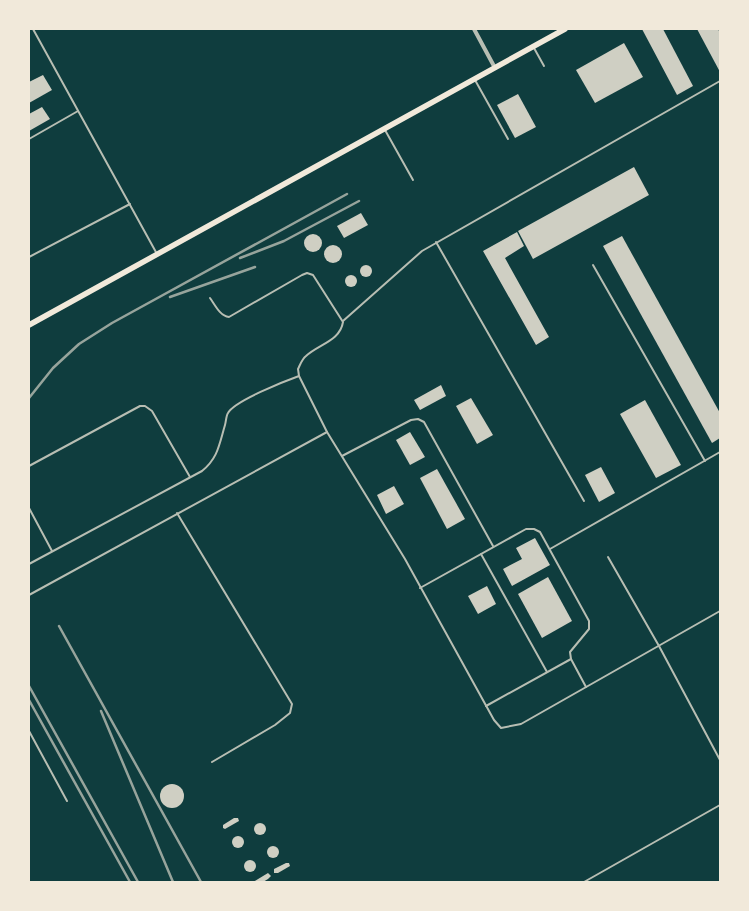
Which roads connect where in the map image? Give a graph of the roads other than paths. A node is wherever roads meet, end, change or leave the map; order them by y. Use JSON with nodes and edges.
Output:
{"nodes":[{"id":1,"x":33,"y":29,"type":"edge"},
{"id":2,"x":474,"y":29,"type":"edge"},
{"id":3,"x":565,"y":29,"type":"edge"},
{"id":4,"x":534,"y":46,"type":"junction"},
{"id":5,"x":544,"y":66,"type":"dead end"},
{"id":6,"x":495,"y":68,"type":"junction"},
{"id":7,"x":474,"y":79,"type":"junction"},
{"id":8,"x":720,"y":81,"type":"edge"},
{"id":9,"x":78,"y":111,"type":"junction"},
{"id":10,"x":384,"y":129,"type":"junction"},
{"id":11,"x":29,"y":139,"type":"edge"},
{"id":12,"x":508,"y":139,"type":"dead end"},
{"id":13,"x":413,"y":180,"type":"dead end"},
{"id":14,"x":130,"y":204,"type":"junction"},
{"id":15,"x":436,"y":242,"type":"junction"},
{"id":16,"x":158,"y":255,"type":"junction"},
{"id":17,"x":29,"y":257,"type":"edge"},
{"id":18,"x":593,"y":265,"type":"dead end"},
{"id":19,"x":210,"y":298,"type":"dead end"},
{"id":20,"x":343,"y":322,"type":"junction"},
{"id":21,"x":29,"y":325,"type":"edge"},
{"id":22,"x":298,"y":376,"type":"junction"},
{"id":23,"x":327,"y":432,"type":"junction"},
{"id":24,"x":720,"y":452,"type":"edge"},
{"id":25,"x":342,"y":456,"type":"junction"},
{"id":26,"x":705,"y":460,"type":"junction"},
{"id":27,"x":29,"y":466,"type":"edge"},
{"id":28,"x":190,"y":477,"type":"junction"},
{"id":29,"x":584,"y":501,"type":"dead end"},
{"id":30,"x":29,"y":508,"type":"edge"},
{"id":31,"x":177,"y":513,"type":"junction"},
{"id":32,"x":494,"y":546,"type":"junction"},
{"id":33,"x":550,"y":549,"type":"junction"},
{"id":34,"x":52,"y":551,"type":"junction"},
{"id":35,"x":481,"y":554,"type":"junction"},
{"id":36,"x":608,"y":557,"type":"dead end"},
{"id":37,"x":29,"y":564,"type":"edge"},
{"id":38,"x":420,"y":588,"type":"junction"},
{"id":39,"x":29,"y":595,"type":"edge"},
{"id":40,"x":720,"y":611,"type":"edge"},
{"id":41,"x":659,"y":646,"type":"junction"},
{"id":42,"x":571,"y":659,"type":"junction"},
{"id":43,"x":547,"y":672,"type":"junction"},
{"id":44,"x":586,"y":687,"type":"junction"},
{"id":45,"x":486,"y":706,"type":"junction"},
{"id":46,"x":29,"y":731,"type":"edge"},
{"id":47,"x":720,"y":760,"type":"edge"},
{"id":48,"x":212,"y":762,"type":"dead end"},
{"id":49,"x":67,"y":801,"type":"dead end"},
{"id":50,"x":720,"y":805,"type":"edge"},
{"id":51,"x":584,"y":882,"type":"edge"}],
"edges":[{"from":1,"to":9,"type":"lane"},
{"from":2,"to":6,"type":"street"},
{"from":3,"to":4,"type":"main road"},
{"from":4,"to":5,"type":"lane"},
{"from":4,"to":6,"type":"main road"},
{"from":6,"to":7,"type":"main road"},
{"from":7,"to":10,"type":"main road"},
{"from":7,"to":12,"type":"lane"},
{"from":8,"to":15,"type":"lane"},
{"from":9,"to":11,"type":"lane"},
{"from":9,"to":14,"type":"lane"},
{"from":10,"to":13,"type":"lane"},
{"from":10,"to":16,"type":"main road"},
{"from":14,"to":16,"type":"lane"},
{"from":14,"to":17,"type":"lane"},
{"from":15,"to":20,"type":"lane"},
{"from":15,"to":29,"type":"lane"},
{"from":16,"to":21,"type":"main road"},
{"from":18,"to":26,"type":"lane"},
{"from":19,"to":20,"type":"lane"},
{"from":20,"to":22,"type":"lane"},
{"from":22,"to":23,"type":"lane"},
{"from":22,"to":28,"type":"lane"},
{"from":23,"to":25,"type":"lane"},
{"from":23,"to":31,"type":"lane"},
{"from":24,"to":26,"type":"lane"},
{"from":25,"to":32,"type":"lane"},
{"from":25,"to":38,"type":"lane"},
{"from":26,"to":33,"type":"lane"},
{"from":27,"to":28,"type":"lane"},
{"from":28,"to":34,"type":"lane"},
{"from":30,"to":34,"type":"lane"},
{"from":31,"to":39,"type":"lane"},
{"from":31,"to":48,"type":"lane"},
{"from":32,"to":33,"type":"lane"},
{"from":32,"to":35,"type":"lane"},
{"from":33,"to":42,"type":"lane"},
{"from":34,"to":37,"type":"lane"},
{"from":35,"to":38,"type":"lane"},
{"from":35,"to":43,"type":"lane"},
{"from":36,"to":41,"type":"lane"},
{"from":38,"to":45,"type":"lane"},
{"from":40,"to":41,"type":"lane"},
{"from":41,"to":44,"type":"lane"},
{"from":41,"to":47,"type":"lane"},
{"from":42,"to":43,"type":"lane"},
{"from":42,"to":44,"type":"lane"},
{"from":43,"to":45,"type":"lane"},
{"from":44,"to":45,"type":"lane"},
{"from":46,"to":49,"type":"lane"},
{"from":50,"to":51,"type":"lane"}]}
